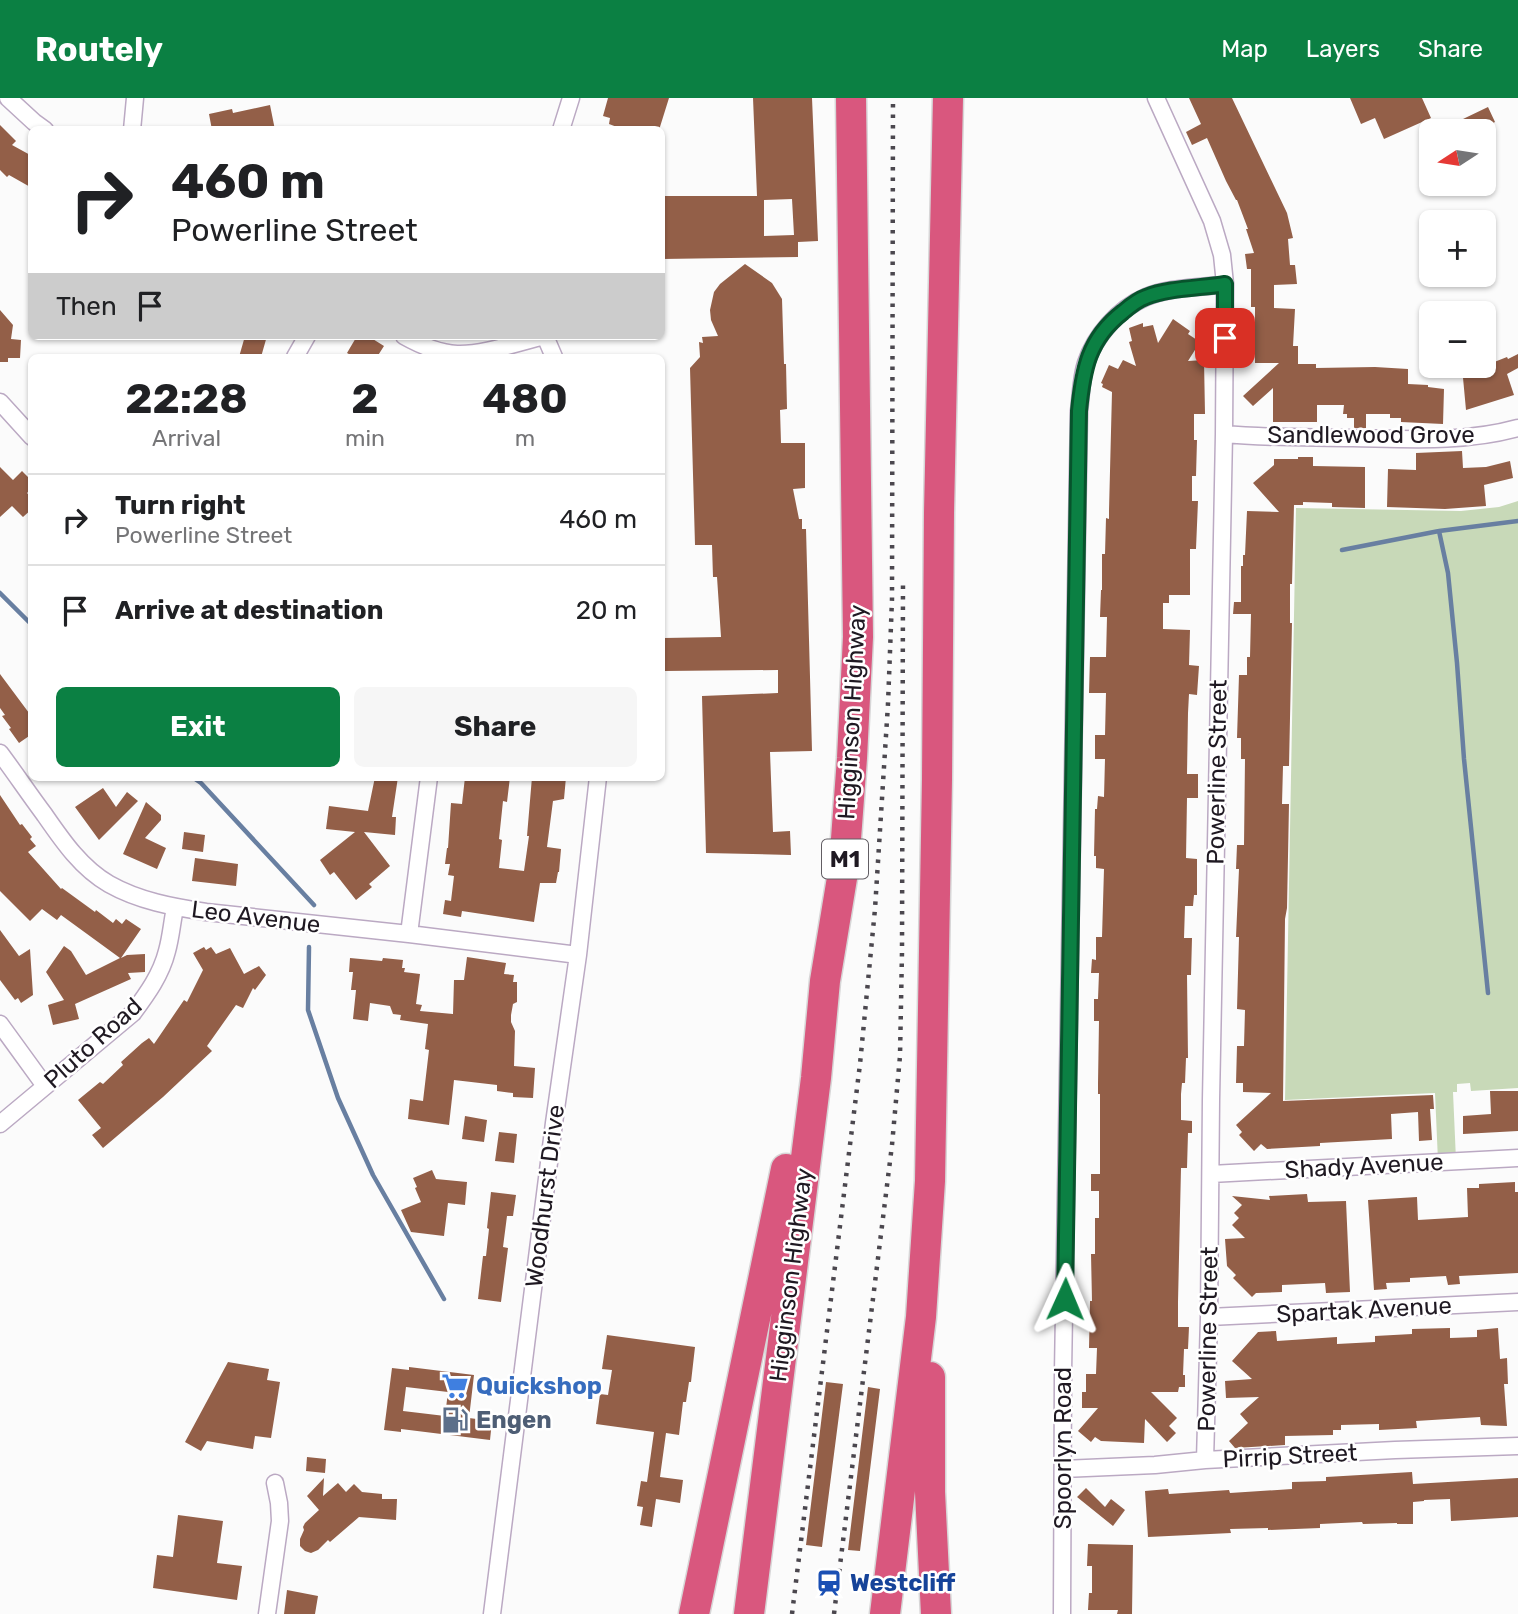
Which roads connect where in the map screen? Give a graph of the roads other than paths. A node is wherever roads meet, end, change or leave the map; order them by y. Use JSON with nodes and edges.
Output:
{"nodes":[{"id":1,"x":8,"y":98,"type":"edge"},
{"id":2,"x":135,"y":98,"type":"edge"},
{"id":3,"x":571,"y":98,"type":"edge"},
{"id":4,"x":851,"y":98,"type":"edge"},
{"id":5,"x":948,"y":98,"type":"edge"},
{"id":6,"x":1156,"y":98,"type":"edge"},
{"id":7,"x":40,"y":126,"type":"edge"},
{"id":8,"x":132,"y":126,"type":"edge"},
{"id":9,"x":562,"y":126,"type":"edge"},
{"id":10,"x":1225,"y":284,"type":"junction"},
{"id":11,"x":412,"y":340,"type":"edge"},
{"id":12,"x":528,"y":340,"type":"edge"},
{"id":13,"x":458,"y":354,"type":"edge"},
{"id":14,"x":458,"y":354,"type":"edge"},
{"id":15,"x":0,"y":402,"type":"edge"},
{"id":16,"x":1518,"y":428,"type":"edge"},
{"id":17,"x":28,"y":433,"type":"edge"},
{"id":18,"x":1224,"y":434,"type":"junction"},
{"id":19,"x":0,"y":753,"type":"edge"},
{"id":20,"x":428,"y":781,"type":"edge"},
{"id":21,"x":597,"y":781,"type":"edge"},
{"id":22,"x":174,"y":908,"type":"junction"},
{"id":23,"x":409,"y":934,"type":"junction"},
{"id":24,"x":578,"y":956,"type":"junction"},
{"id":25,"x":825,"y":981,"type":"junction"},
{"id":26,"x":0,"y":1024,"type":"edge"},
{"id":27,"x":45,"y":1086,"type":"junction"},
{"id":28,"x":0,"y":1124,"type":"edge"},
{"id":29,"x":1518,"y":1158,"type":"edge"},
{"id":30,"x":1211,"y":1174,"type":"junction"},
{"id":31,"x":930,"y":1181,"type":"junction"},
{"id":32,"x":1518,"y":1302,"type":"edge"},
{"id":33,"x":1209,"y":1317,"type":"junction"},
{"id":34,"x":1518,"y":1446,"type":"edge"},
{"id":35,"x":1205,"y":1460,"type":"junction"},
{"id":36,"x":1063,"y":1469,"type":"junction"},
{"id":37,"x":275,"y":1483,"type":"dead end"},
{"id":38,"x":267,"y":1614,"type":"edge"},
{"id":39,"x":492,"y":1614,"type":"edge"},
{"id":40,"x":694,"y":1614,"type":"edge"},
{"id":41,"x":749,"y":1614,"type":"edge"},
{"id":42,"x":885,"y":1614,"type":"edge"},
{"id":43,"x":936,"y":1614,"type":"edge"},
{"id":44,"x":1062,"y":1614,"type":"edge"}],
"edges":[{"from":1,"to":7,"type":"street"},
{"from":2,"to":8,"type":"street"},
{"from":3,"to":9,"type":"street"},
{"from":4,"to":25,"type":"highway","name":"Higginson Highway","number":"M1"},
{"from":5,"to":31,"type":"highway"},
{"from":6,"to":10,"type":"street","name":"Powerline Street"},
{"from":10,"to":18,"type":"street","name":"Powerline Street"},
{"from":10,"to":36,"type":"street","name":"Spoorlyn Road"},
{"from":11,"to":14,"type":"street"},
{"from":12,"to":13,"type":"street"},
{"from":15,"to":17,"type":"street"},
{"from":16,"to":18,"type":"street","name":"Sandlewood Grove"},
{"from":18,"to":30,"type":"street","name":"Powerline Street"},
{"from":19,"to":22,"type":"street","name":"Leo Avenue"},
{"from":20,"to":23,"type":"street"},
{"from":21,"to":24,"type":"street","name":"Woodhurst Drive"},
{"from":22,"to":23,"type":"street","name":"Leo Avenue"},
{"from":22,"to":27,"type":"street","name":"Pluto Road"},
{"from":23,"to":24,"type":"street","name":"Leo Avenue"},
{"from":24,"to":39,"type":"street","name":"Woodhurst Drive"},
{"from":25,"to":40,"type":"highway"},
{"from":25,"to":41,"type":"highway","name":"Higginson Highway","number":"M1"},
{"from":26,"to":27,"type":"street"},
{"from":27,"to":28,"type":"street","name":"Pluto Road"},
{"from":29,"to":30,"type":"street","name":"Shady Avenue"},
{"from":30,"to":33,"type":"street","name":"Powerline Street"},
{"from":31,"to":42,"type":"highway"},
{"from":31,"to":43,"type":"highway"},
{"from":32,"to":33,"type":"street","name":"Spartak Avenue"},
{"from":33,"to":35,"type":"street","name":"Powerline Street"},
{"from":34,"to":35,"type":"street","name":"Pirrip Street"},
{"from":35,"to":36,"type":"street","name":"Pirrip Street"},
{"from":36,"to":44,"type":"street","name":"Spoorlyn Road"},
{"from":37,"to":38,"type":"street"}]}
